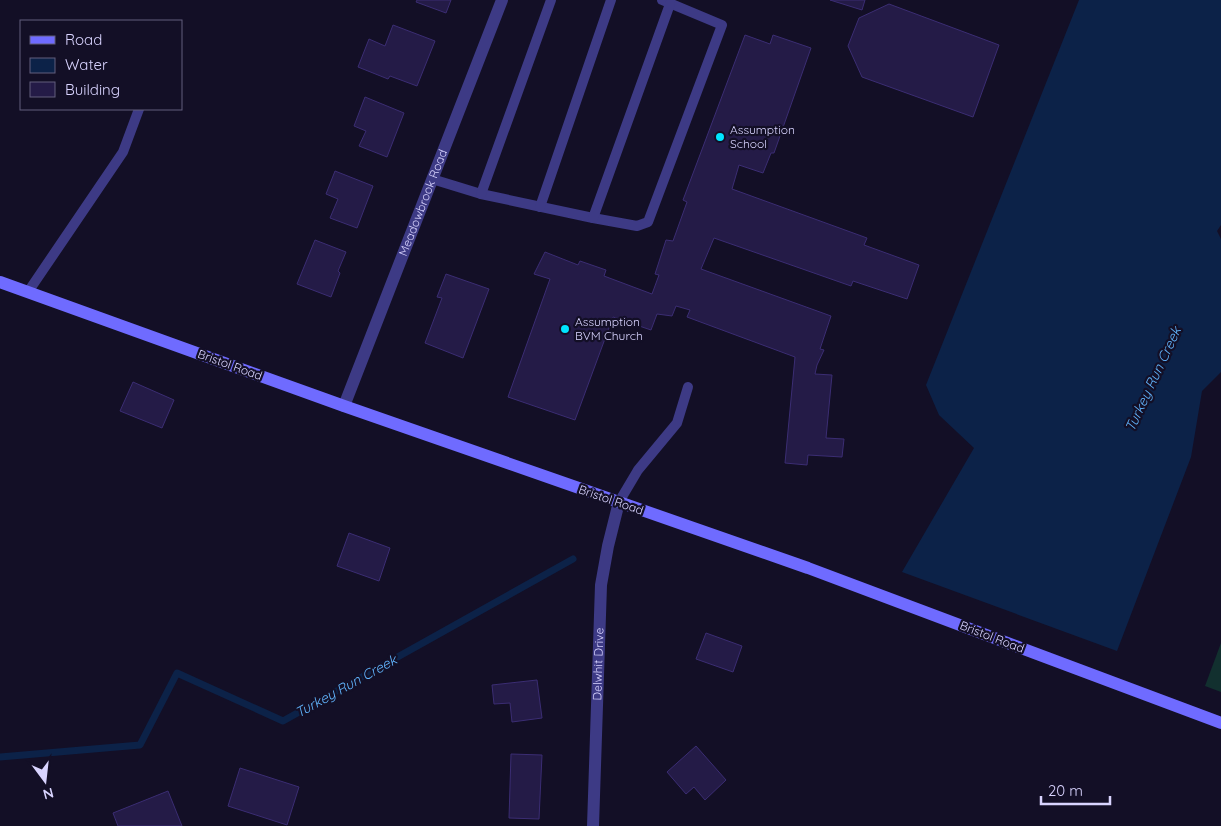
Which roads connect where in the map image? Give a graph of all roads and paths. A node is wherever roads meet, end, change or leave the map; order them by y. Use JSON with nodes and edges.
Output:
{"nodes":[{"id":1,"x":502,"y":0,"type":"edge"},
{"id":2,"x":551,"y":0,"type":"edge"},
{"id":3,"x":611,"y":0,"type":"edge"},
{"id":4,"x":666,"y":2,"type":"edge"},
{"id":5,"x":139,"y":110,"type":"edge"},
{"id":6,"x":432,"y":179,"type":"junction"},
{"id":7,"x":481,"y":194,"type":"junction"},
{"id":8,"x":540,"y":207,"type":"junction"},
{"id":9,"x":593,"y":218,"type":"junction"},
{"id":10,"x":0,"y":282,"type":"edge"},
{"id":11,"x":28,"y":292,"type":"junction"},
{"id":12,"x":688,"y":387,"type":"dead end"},
{"id":13,"x":344,"y":406,"type":"junction"},
{"id":14,"x":619,"y":502,"type":"junction"},
{"id":15,"x":1221,"y":723,"type":"edge"},
{"id":16,"x":593,"y":826,"type":"edge"}],
"edges":[{"from":1,"to":6,"type":"street","name":"Meadowbrook Road"},
{"from":2,"to":7,"type":"lane"},
{"from":3,"to":8,"type":"lane"},
{"from":4,"to":9,"type":"lane"},
{"from":4,"to":9,"type":"lane"},
{"from":5,"to":11,"type":"lane"},
{"from":6,"to":7,"type":"lane"},
{"from":6,"to":13,"type":"street","name":"Meadowbrook Road"},
{"from":7,"to":8,"type":"lane"},
{"from":8,"to":9,"type":"lane"},
{"from":10,"to":11,"type":"main road","name":"Bristol Road"},
{"from":11,"to":13,"type":"main road","name":"Bristol Road"},
{"from":12,"to":14,"type":"lane"},
{"from":13,"to":14,"type":"main road","name":"Bristol Road"},
{"from":14,"to":15,"type":"main road","name":"Bristol Road"},
{"from":14,"to":16,"type":"street","name":"Delwhit Drive"}]}
